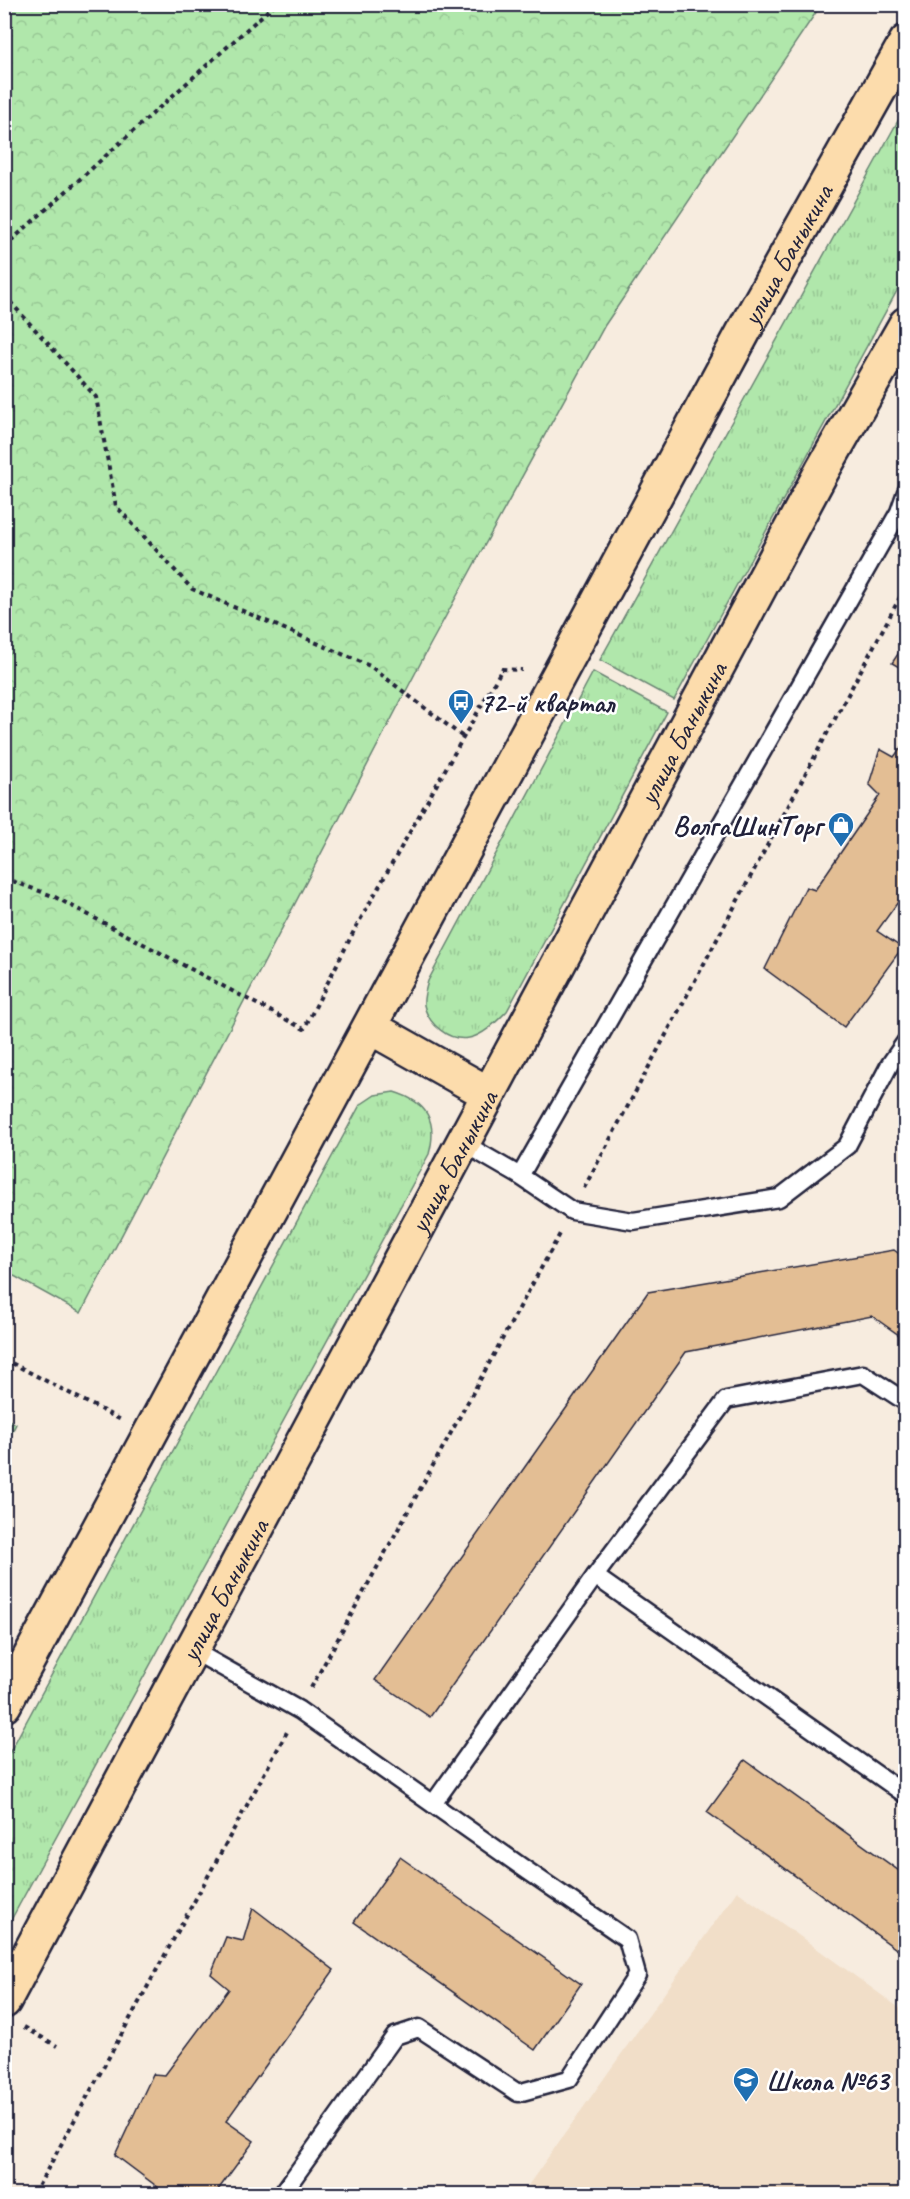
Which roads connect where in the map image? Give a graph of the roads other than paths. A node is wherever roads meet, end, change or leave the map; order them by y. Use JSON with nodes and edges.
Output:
{"nodes":[{"id":1,"x":906,"y":42,"type":"edge"},
{"id":2,"x":906,"y":324,"type":"edge"},
{"id":3,"x":906,"y":492,"type":"edge"},
{"id":4,"x":902,"y":514,"type":"edge"},
{"id":5,"x":370,"y":1027,"type":"junction"},
{"id":6,"x":906,"y":1041,"type":"edge"},
{"id":7,"x":489,"y":1094,"type":"junction"},
{"id":8,"x":463,"y":1143,"type":"junction"},
{"id":9,"x":520,"y":1176,"type":"junction"},
{"id":10,"x":906,"y":1401,"type":"edge"},
{"id":11,"x":595,"y":1576,"type":"junction"},
{"id":12,"x":192,"y":1650,"type":"junction"},
{"id":13,"x":4,"y":1705,"type":"edge"},
{"id":14,"x":906,"y":1795,"type":"edge"},
{"id":15,"x":433,"y":1804,"type":"junction"},
{"id":16,"x":13,"y":2014,"type":"edge"},
{"id":17,"x":282,"y":2194,"type":"edge"}],
"edges":[{"from":1,"to":5,"type":"main road","name":"улица Баныкина"},
{"from":2,"to":7,"type":"main road","name":"улица Баныкина"},
{"from":3,"to":4,"type":"lane"},
{"from":4,"to":9,"type":"lane"},
{"from":5,"to":7,"type":"main road"},
{"from":5,"to":13,"type":"main road","name":"улица Баныкина"},
{"from":6,"to":9,"type":"lane"},
{"from":7,"to":8,"type":"main road","name":"улица Баныкина"},
{"from":8,"to":9,"type":"lane"},
{"from":8,"to":12,"type":"main road","name":"улица Баныкина"},
{"from":10,"to":11,"type":"lane"},
{"from":11,"to":14,"type":"lane"},
{"from":11,"to":15,"type":"lane"},
{"from":12,"to":15,"type":"lane"},
{"from":12,"to":16,"type":"main road","name":"улица Баныкина"},
{"from":15,"to":17,"type":"lane"}]}
